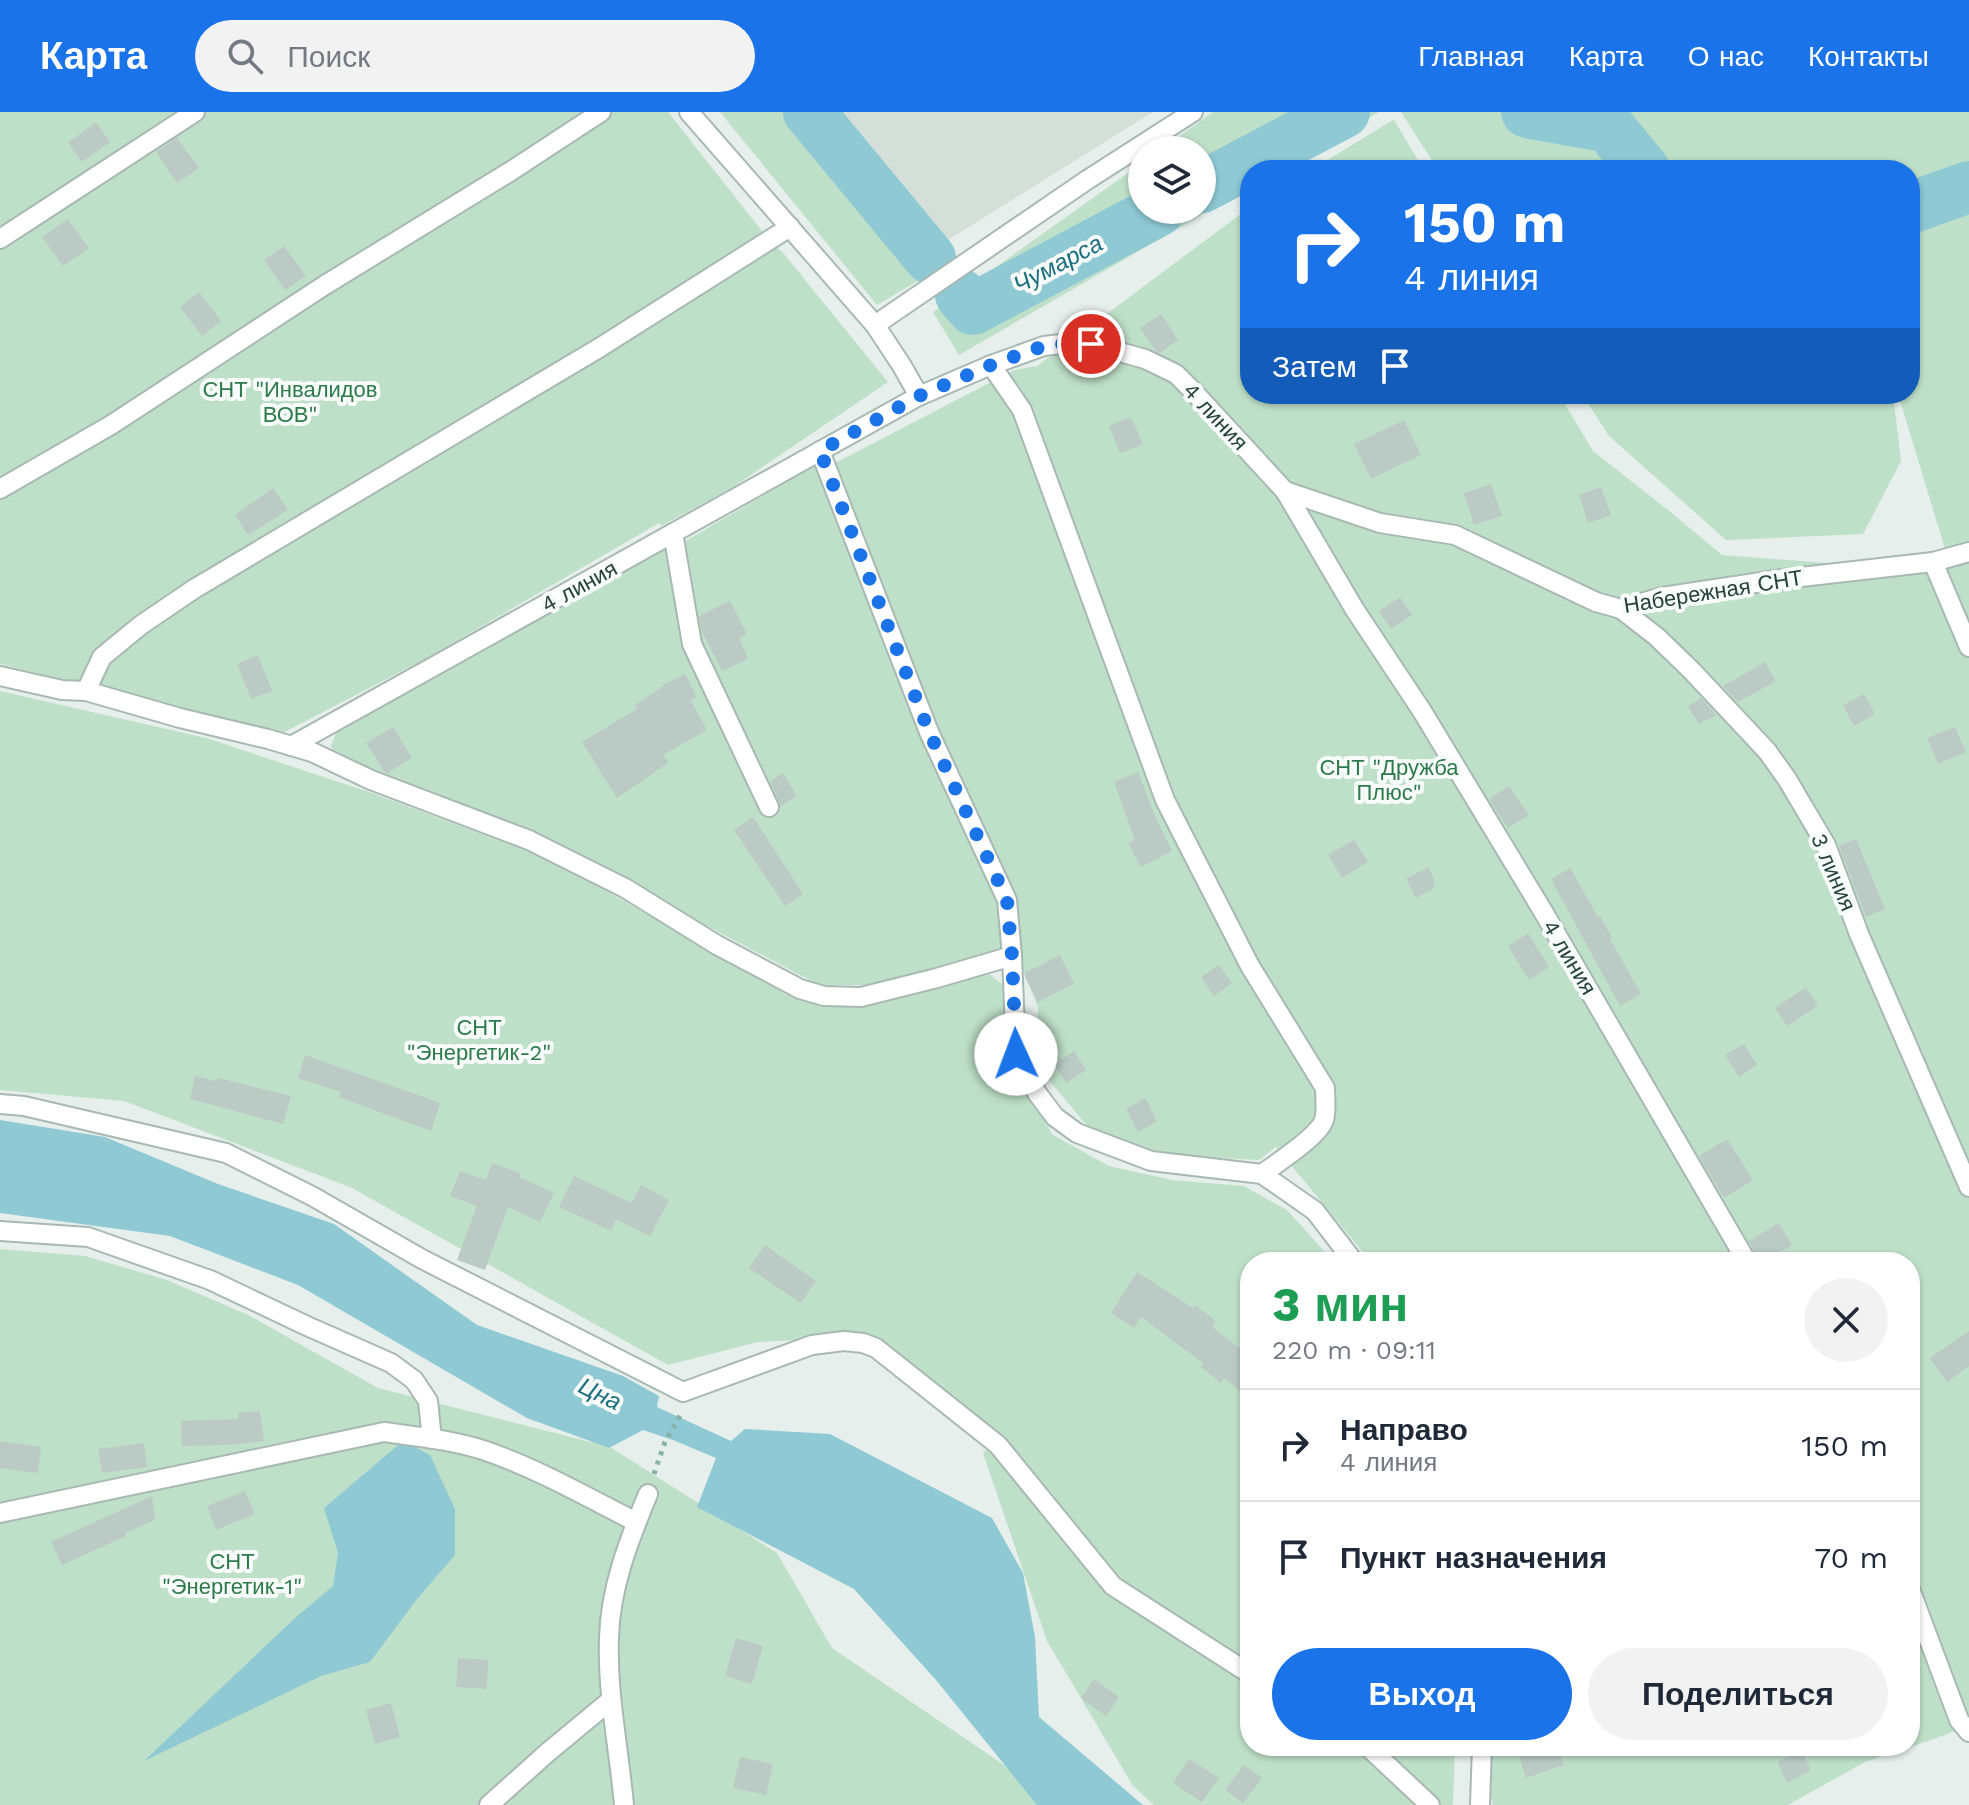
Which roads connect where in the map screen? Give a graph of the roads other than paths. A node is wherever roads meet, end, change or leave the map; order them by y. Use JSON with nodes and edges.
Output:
{"nodes":[{"id":1,"x":195,"y":112,"type":"edge"},
{"id":2,"x":601,"y":112,"type":"edge"},
{"id":3,"x":689,"y":112,"type":"edge"},
{"id":4,"x":1193,"y":112,"type":"edge"},
{"id":5,"x":790,"y":227,"type":"junction"},
{"id":6,"x":0,"y":239,"type":"edge"},
{"id":7,"x":875,"y":325,"type":"junction"},
{"id":8,"x":991,"y":365,"type":"junction"},
{"id":9,"x":919,"y":396,"type":"junction"},
{"id":10,"x":820,"y":451,"type":"junction"},
{"id":11,"x":0,"y":489,"type":"edge"},
{"id":12,"x":1285,"y":491,"type":"junction"},
{"id":13,"x":673,"y":533,"type":"junction"},
{"id":14,"x":1969,"y":552,"type":"edge"},
{"id":15,"x":1933,"y":562,"type":"junction"},
{"id":16,"x":1621,"y":609,"type":"junction"},
{"id":17,"x":1969,"y":647,"type":"edge"},
{"id":18,"x":0,"y":676,"type":"edge"},
{"id":19,"x":86,"y":691,"type":"junction"},
{"id":20,"x":291,"y":746,"type":"junction"},
{"id":21,"x":769,"y":807,"type":"dead end"},
{"id":22,"x":1012,"y":956,"type":"junction"},
{"id":23,"x":0,"y":1104,"type":"edge"},
{"id":24,"x":1262,"y":1174,"type":"junction"},
{"id":25,"x":1969,"y":1187,"type":"edge"},
{"id":26,"x":0,"y":1231,"type":"edge"},
{"id":27,"x":1346,"y":1252,"type":"edge"},
{"id":28,"x":1741,"y":1252,"type":"edge"},
{"id":29,"x":432,"y":1439,"type":"junction"},
{"id":30,"x":648,"y":1494,"type":"road end"},
{"id":31,"x":0,"y":1513,"type":"edge"},
{"id":32,"x":636,"y":1522,"type":"junction"},
{"id":33,"x":1920,"y":1614,"type":"edge"},
{"id":34,"x":1240,"y":1668,"type":"edge"},
{"id":35,"x":611,"y":1700,"type":"junction"},
{"id":36,"x":1964,"y":1726,"type":"edge"},
{"id":37,"x":1378,"y":1756,"type":"edge"},
{"id":38,"x":1482,"y":1756,"type":"edge"},
{"id":39,"x":489,"y":1805,"type":"edge"},
{"id":40,"x":624,"y":1805,"type":"edge"},
{"id":41,"x":1430,"y":1805,"type":"edge"},
{"id":42,"x":1480,"y":1805,"type":"edge"}],
"edges":[{"from":1,"to":6,"type":"lane"},
{"from":2,"to":11,"type":"lane"},
{"from":3,"to":5,"type":"lane"},
{"from":4,"to":7,"type":"lane"},
{"from":5,"to":7,"type":"lane"},
{"from":5,"to":19,"type":"lane"},
{"from":7,"to":9,"type":"lane"},
{"from":8,"to":9,"type":"lane","name":"4 линия"},
{"from":8,"to":12,"type":"lane","name":"4 линия"},
{"from":8,"to":24,"type":"lane"},
{"from":9,"to":10,"type":"lane","name":"4 линия"},
{"from":10,"to":13,"type":"lane","name":"4 линия"},
{"from":10,"to":22,"type":"lane"},
{"from":12,"to":16,"type":"lane","name":"Набережная СНТ"},
{"from":12,"to":28,"type":"lane","name":"4 линия"},
{"from":13,"to":20,"type":"lane","name":"4 линия"},
{"from":13,"to":21,"type":"lane"},
{"from":14,"to":15,"type":"lane","name":"Набережная СНТ"},
{"from":15,"to":16,"type":"lane","name":"Набережная СНТ"},
{"from":15,"to":17,"type":"lane"},
{"from":16,"to":25,"type":"lane","name":"3 линия"},
{"from":18,"to":19,"type":"lane"},
{"from":19,"to":20,"type":"lane"},
{"from":20,"to":22,"type":"lane"},
{"from":22,"to":24,"type":"lane"},
{"from":23,"to":34,"type":"lane"},
{"from":24,"to":27,"type":"lane"},
{"from":26,"to":29,"type":"lane"},
{"from":29,"to":31,"type":"lane"},
{"from":29,"to":32,"type":"lane"},
{"from":30,"to":32,"type":"lane"},
{"from":32,"to":35,"type":"lane"},
{"from":33,"to":36,"type":"lane"},
{"from":35,"to":39,"type":"lane"},
{"from":35,"to":40,"type":"lane"},
{"from":37,"to":41,"type":"lane"},
{"from":38,"to":42,"type":"lane"}]}
